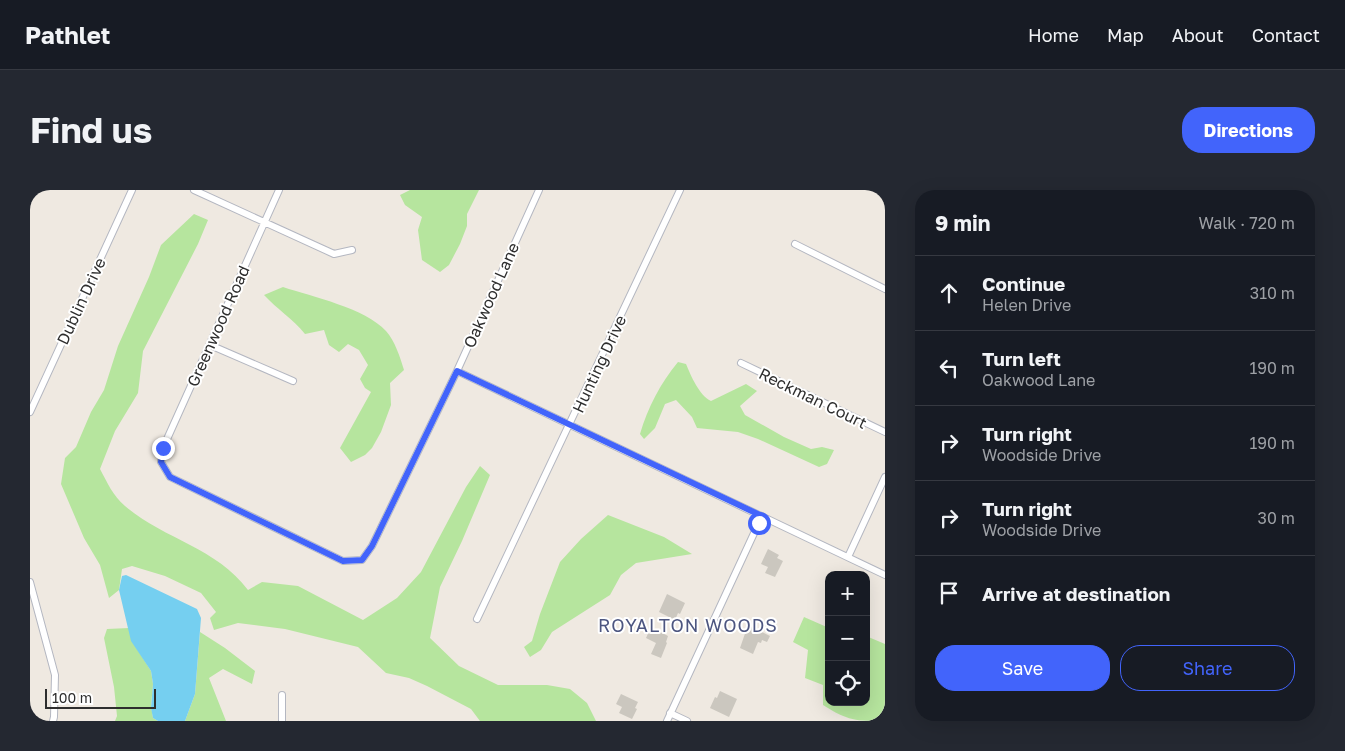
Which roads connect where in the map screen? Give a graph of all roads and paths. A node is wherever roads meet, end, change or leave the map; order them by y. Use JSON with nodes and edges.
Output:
{"nodes":[{"id":1,"x":132,"y":190,"type":"edge"},
{"id":2,"x":194,"y":190,"type":"edge"},
{"id":3,"x":278,"y":190,"type":"edge"},
{"id":4,"x":539,"y":190,"type":"edge"},
{"id":5,"x":680,"y":190,"type":"edge"},
{"id":6,"x":264,"y":223,"type":"junction"},
{"id":7,"x":795,"y":244,"type":"dead end"},
{"id":8,"x":352,"y":250,"type":"dead end"},
{"id":9,"x":885,"y":289,"type":"edge"},
{"id":10,"x":210,"y":345,"type":"junction"},
{"id":11,"x":741,"y":363,"type":"dead end"},
{"id":12,"x":457,"y":371,"type":"junction"},
{"id":13,"x":293,"y":381,"type":"dead end"},
{"id":14,"x":30,"y":412,"type":"edge"},
{"id":15,"x":570,"y":425,"type":"junction"},
{"id":16,"x":885,"y":432,"type":"edge"},
{"id":17,"x":885,"y":477,"type":"edge"},
{"id":18,"x":762,"y":516,"type":"junction"},
{"id":19,"x":848,"y":556,"type":"junction"},
{"id":20,"x":362,"y":560,"type":"joint"},
{"id":21,"x":885,"y":575,"type":"edge"},
{"id":22,"x":30,"y":582,"type":"edge"},
{"id":23,"x":477,"y":619,"type":"dead end"},
{"id":24,"x":282,"y":694,"type":"dead end"},
{"id":25,"x":670,"y":713,"type":"junction"},
{"id":26,"x":52,"y":721,"type":"edge"},
{"id":27,"x":282,"y":721,"type":"edge"},
{"id":28,"x":667,"y":721,"type":"edge"},
{"id":29,"x":688,"y":721,"type":"edge"}],
"edges":[{"from":1,"to":14,"type":"street","name":"Dublin Drive"},
{"from":2,"to":6,"type":"street"},
{"from":3,"to":6,"type":"street","name":"Greenwood Road"},
{"from":4,"to":12,"type":"street","name":"Oakwood Lane"},
{"from":5,"to":15,"type":"street","name":"Hunting Drive"},
{"from":6,"to":8,"type":"street"},
{"from":6,"to":10,"type":"street","name":"Greenwood Road"},
{"from":7,"to":9,"type":"street"},
{"from":10,"to":13,"type":"street"},
{"from":10,"to":20,"type":"street","name":"Greenwood Road"},
{"from":11,"to":16,"type":"street","name":"Reckman Court"},
{"from":12,"to":15,"type":"street"},
{"from":12,"to":20,"type":"street","name":"Oakwood Lane"},
{"from":15,"to":18,"type":"street"},
{"from":15,"to":23,"type":"street","name":"Hunting Drive"},
{"from":17,"to":19,"type":"street"},
{"from":18,"to":19,"type":"street"},
{"from":18,"to":25,"type":"street"},
{"from":19,"to":21,"type":"street"},
{"from":22,"to":26,"type":"street"},
{"from":24,"to":27,"type":"street"},
{"from":25,"to":28,"type":"street"},
{"from":25,"to":29,"type":"street"}]}
